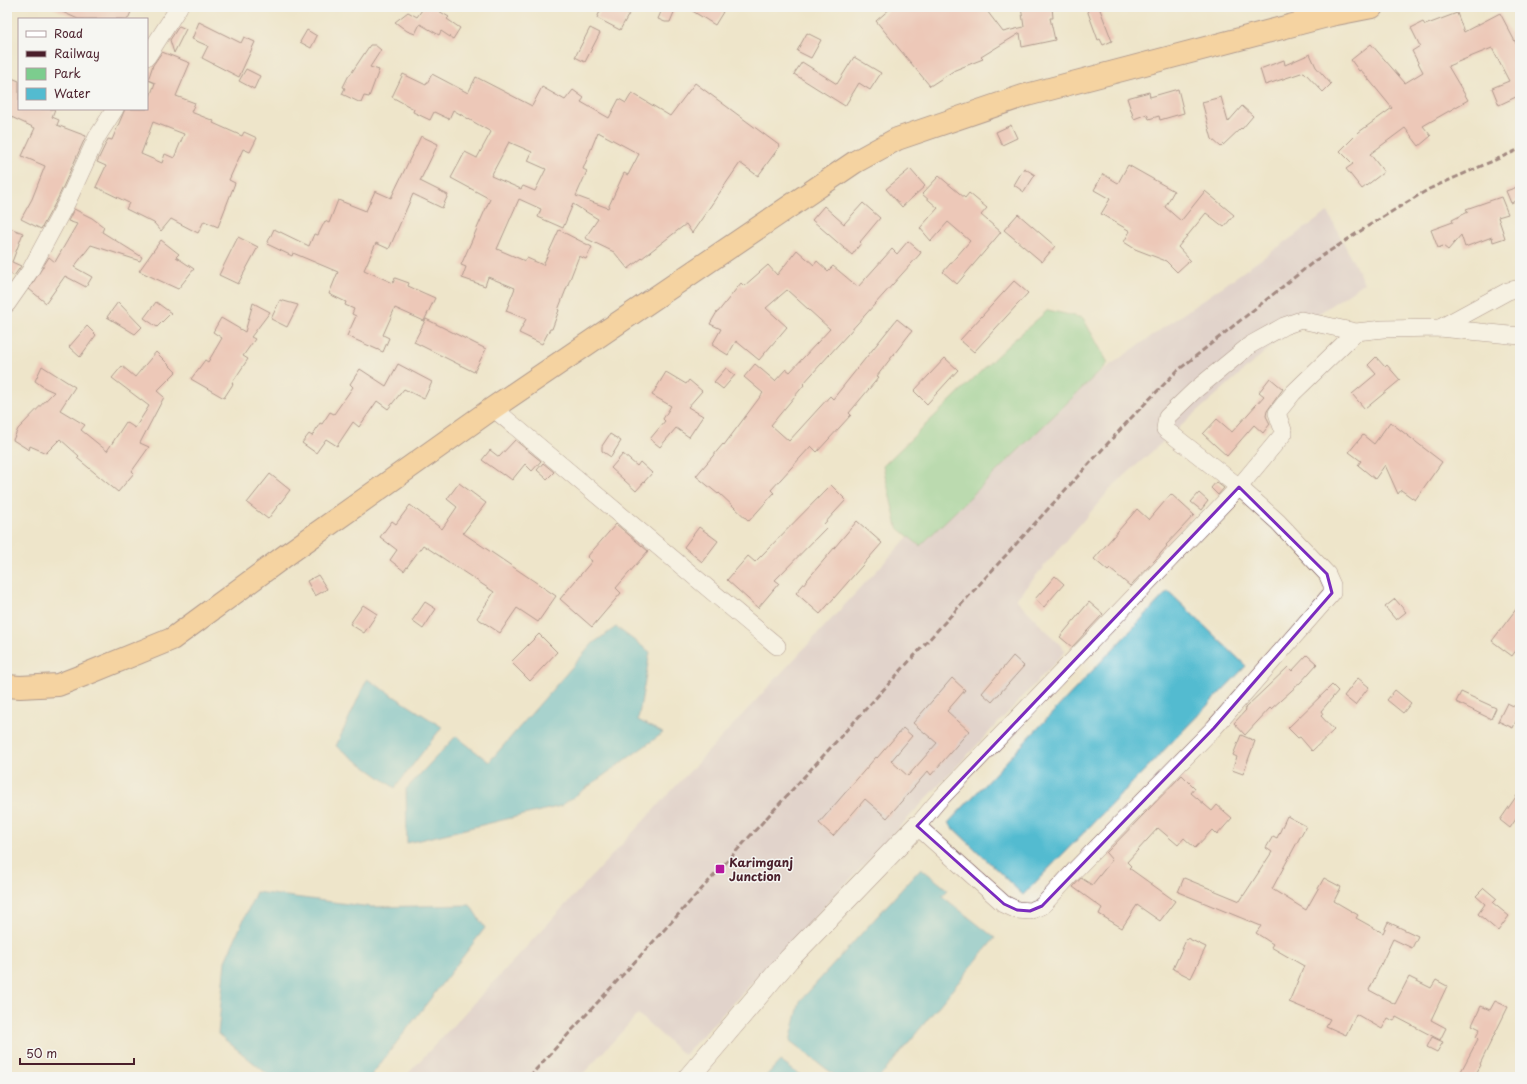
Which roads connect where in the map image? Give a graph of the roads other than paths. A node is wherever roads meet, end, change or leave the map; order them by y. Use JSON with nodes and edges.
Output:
{"nodes":[{"id":1,"x":179,"y":7,"type":"edge"},
{"id":2,"x":1372,"y":7,"type":"edge"},
{"id":3,"x":148,"y":55,"type":"edge"},
{"id":4,"x":113,"y":110,"type":"edge"},
{"id":5,"x":1520,"y":288,"type":"edge"},
{"id":6,"x":7,"y":304,"type":"edge"},
{"id":7,"x":1440,"y":328,"type":"junction"},
{"id":8,"x":1356,"y":332,"type":"junction"},
{"id":9,"x":1520,"y":336,"type":"edge"},
{"id":10,"x":493,"y":408,"type":"junction"},
{"id":11,"x":1239,"y":487,"type":"junction"},
{"id":12,"x":777,"y":646,"type":"dead end"},
{"id":13,"x":7,"y":686,"type":"edge"},
{"id":14,"x":917,"y":826,"type":"junction"},
{"id":15,"x":688,"y":1077,"type":"edge"}],
"edges":[{"from":1,"to":3,"type":"street"},
{"from":2,"to":10,"type":"highway"},
{"from":4,"to":6,"type":"street"},
{"from":5,"to":7,"type":"street"},
{"from":7,"to":8,"type":"street"},
{"from":7,"to":9,"type":"street"},
{"from":8,"to":11,"type":"street"},
{"from":8,"to":11,"type":"street"},
{"from":10,"to":12,"type":"street"},
{"from":10,"to":13,"type":"highway"},
{"from":11,"to":14,"type":"street"},
{"from":11,"to":14,"type":"street"},
{"from":14,"to":15,"type":"street"}]}
